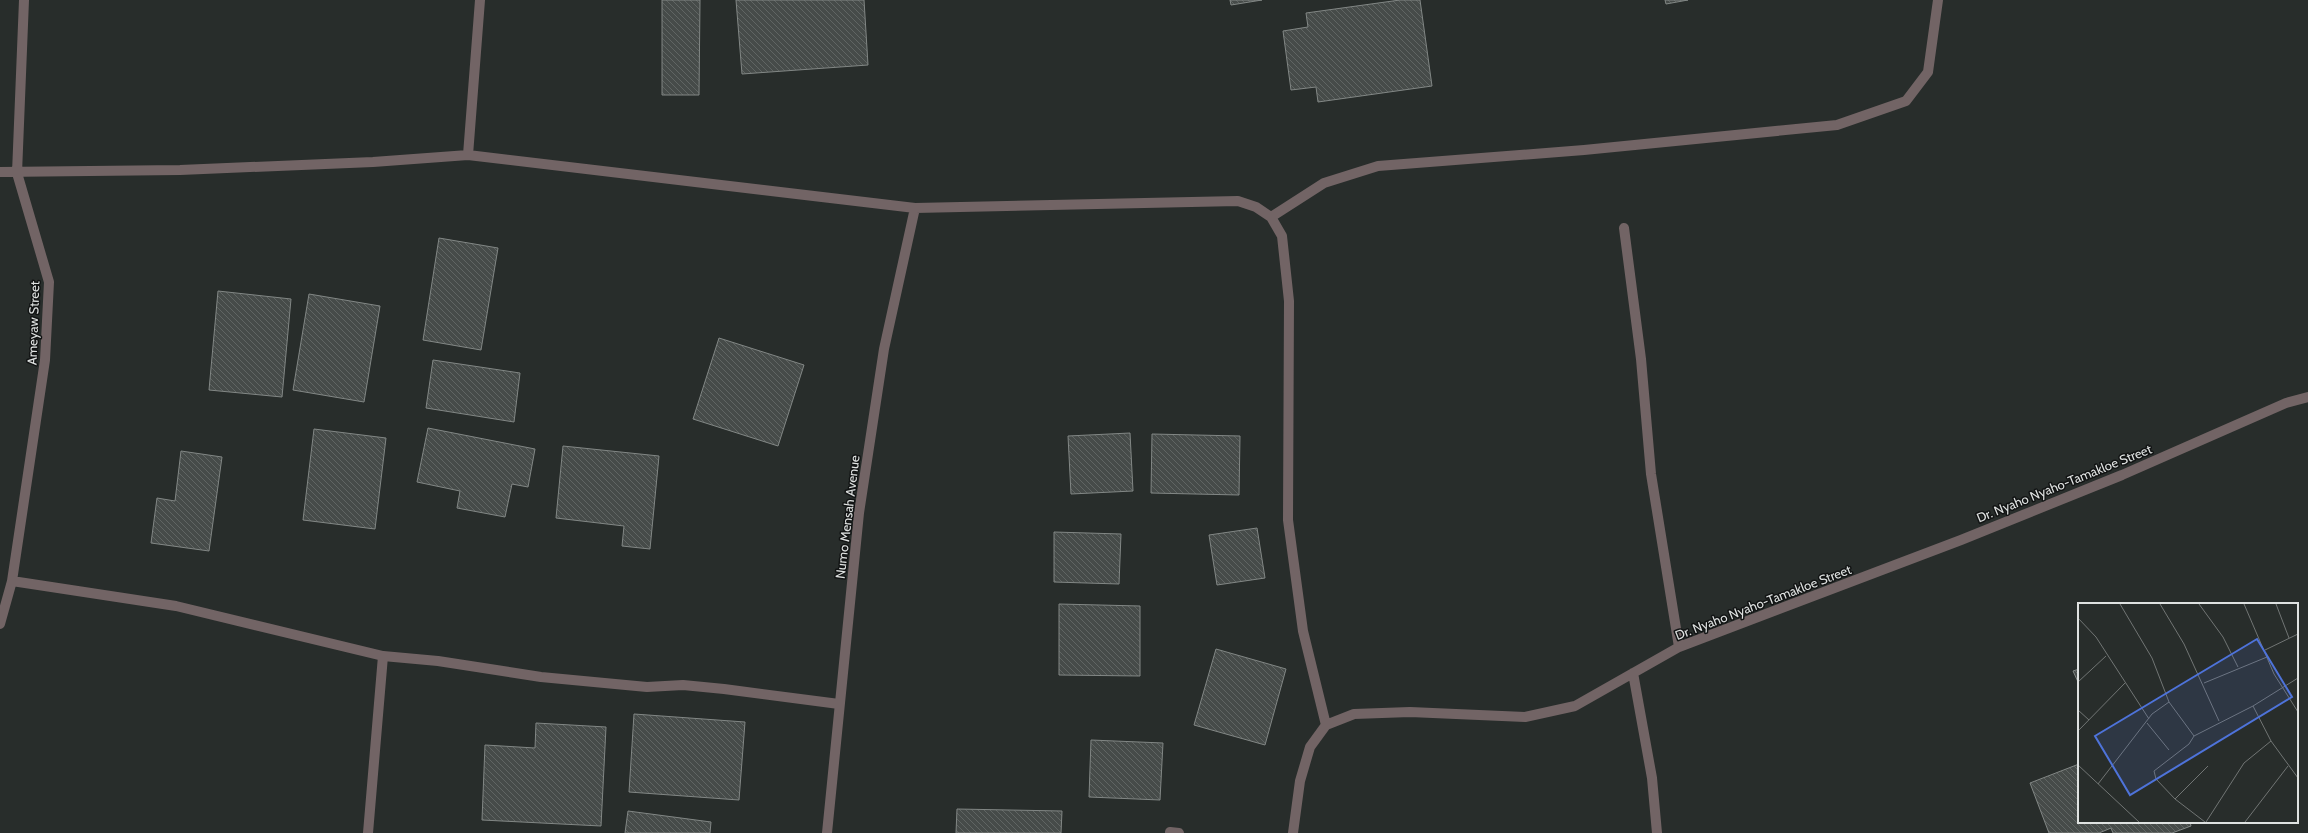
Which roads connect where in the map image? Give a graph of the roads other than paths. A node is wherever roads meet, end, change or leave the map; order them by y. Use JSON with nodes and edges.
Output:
{"nodes":[{"id":1,"x":24,"y":0,"type":"edge"},
{"id":2,"x":480,"y":0,"type":"edge"},
{"id":3,"x":1938,"y":0,"type":"edge"},
{"id":4,"x":468,"y":155,"type":"junction"},
{"id":5,"x":0,"y":172,"type":"edge"},
{"id":6,"x":17,"y":173,"type":"junction"},
{"id":7,"x":915,"y":208,"type":"junction"},
{"id":8,"x":1271,"y":217,"type":"junction"},
{"id":9,"x":1624,"y":228,"type":"dead end"},
{"id":10,"x":2308,"y":397,"type":"edge"},
{"id":11,"x":12,"y":581,"type":"junction"},
{"id":12,"x":0,"y":624,"type":"edge"},
{"id":13,"x":1679,"y":647,"type":"junction"},
{"id":14,"x":383,"y":656,"type":"junction"},
{"id":15,"x":1633,"y":673,"type":"junction"},
{"id":16,"x":838,"y":704,"type":"junction"},
{"id":17,"x":1326,"y":725,"type":"junction"},
{"id":18,"x":368,"y":833,"type":"edge"},
{"id":19,"x":827,"y":833,"type":"edge"},
{"id":20,"x":1293,"y":833,"type":"edge"},
{"id":21,"x":1657,"y":833,"type":"edge"}],
"edges":[{"from":1,"to":6,"type":"street","name":"Ameyaw Street"},
{"from":2,"to":4,"type":"street"},
{"from":3,"to":8,"type":"street"},
{"from":4,"to":6,"type":"street"},
{"from":4,"to":7,"type":"street"},
{"from":5,"to":6,"type":"street"},
{"from":6,"to":11,"type":"street","name":"Ameyaw Street"},
{"from":7,"to":8,"type":"street"},
{"from":7,"to":16,"type":"street","name":"Numo Mensah Avenue"},
{"from":8,"to":17,"type":"street"},
{"from":9,"to":13,"type":"street"},
{"from":10,"to":13,"type":"street","name":"Dr. Nyaho Nyaho-Tamakloe Street"},
{"from":11,"to":12,"type":"street","name":"Ameyaw Street"},
{"from":11,"to":14,"type":"street"},
{"from":13,"to":15,"type":"street","name":"Dr. Nyaho Nyaho-Tamakloe Street"},
{"from":14,"to":16,"type":"street"},
{"from":14,"to":18,"type":"street"},
{"from":15,"to":17,"type":"street","name":"Dr. Nyaho Nyaho-Tamakloe Street"},
{"from":15,"to":21,"type":"street"},
{"from":16,"to":19,"type":"street","name":"Numo Mensah Avenue"},
{"from":17,"to":20,"type":"street"}]}
